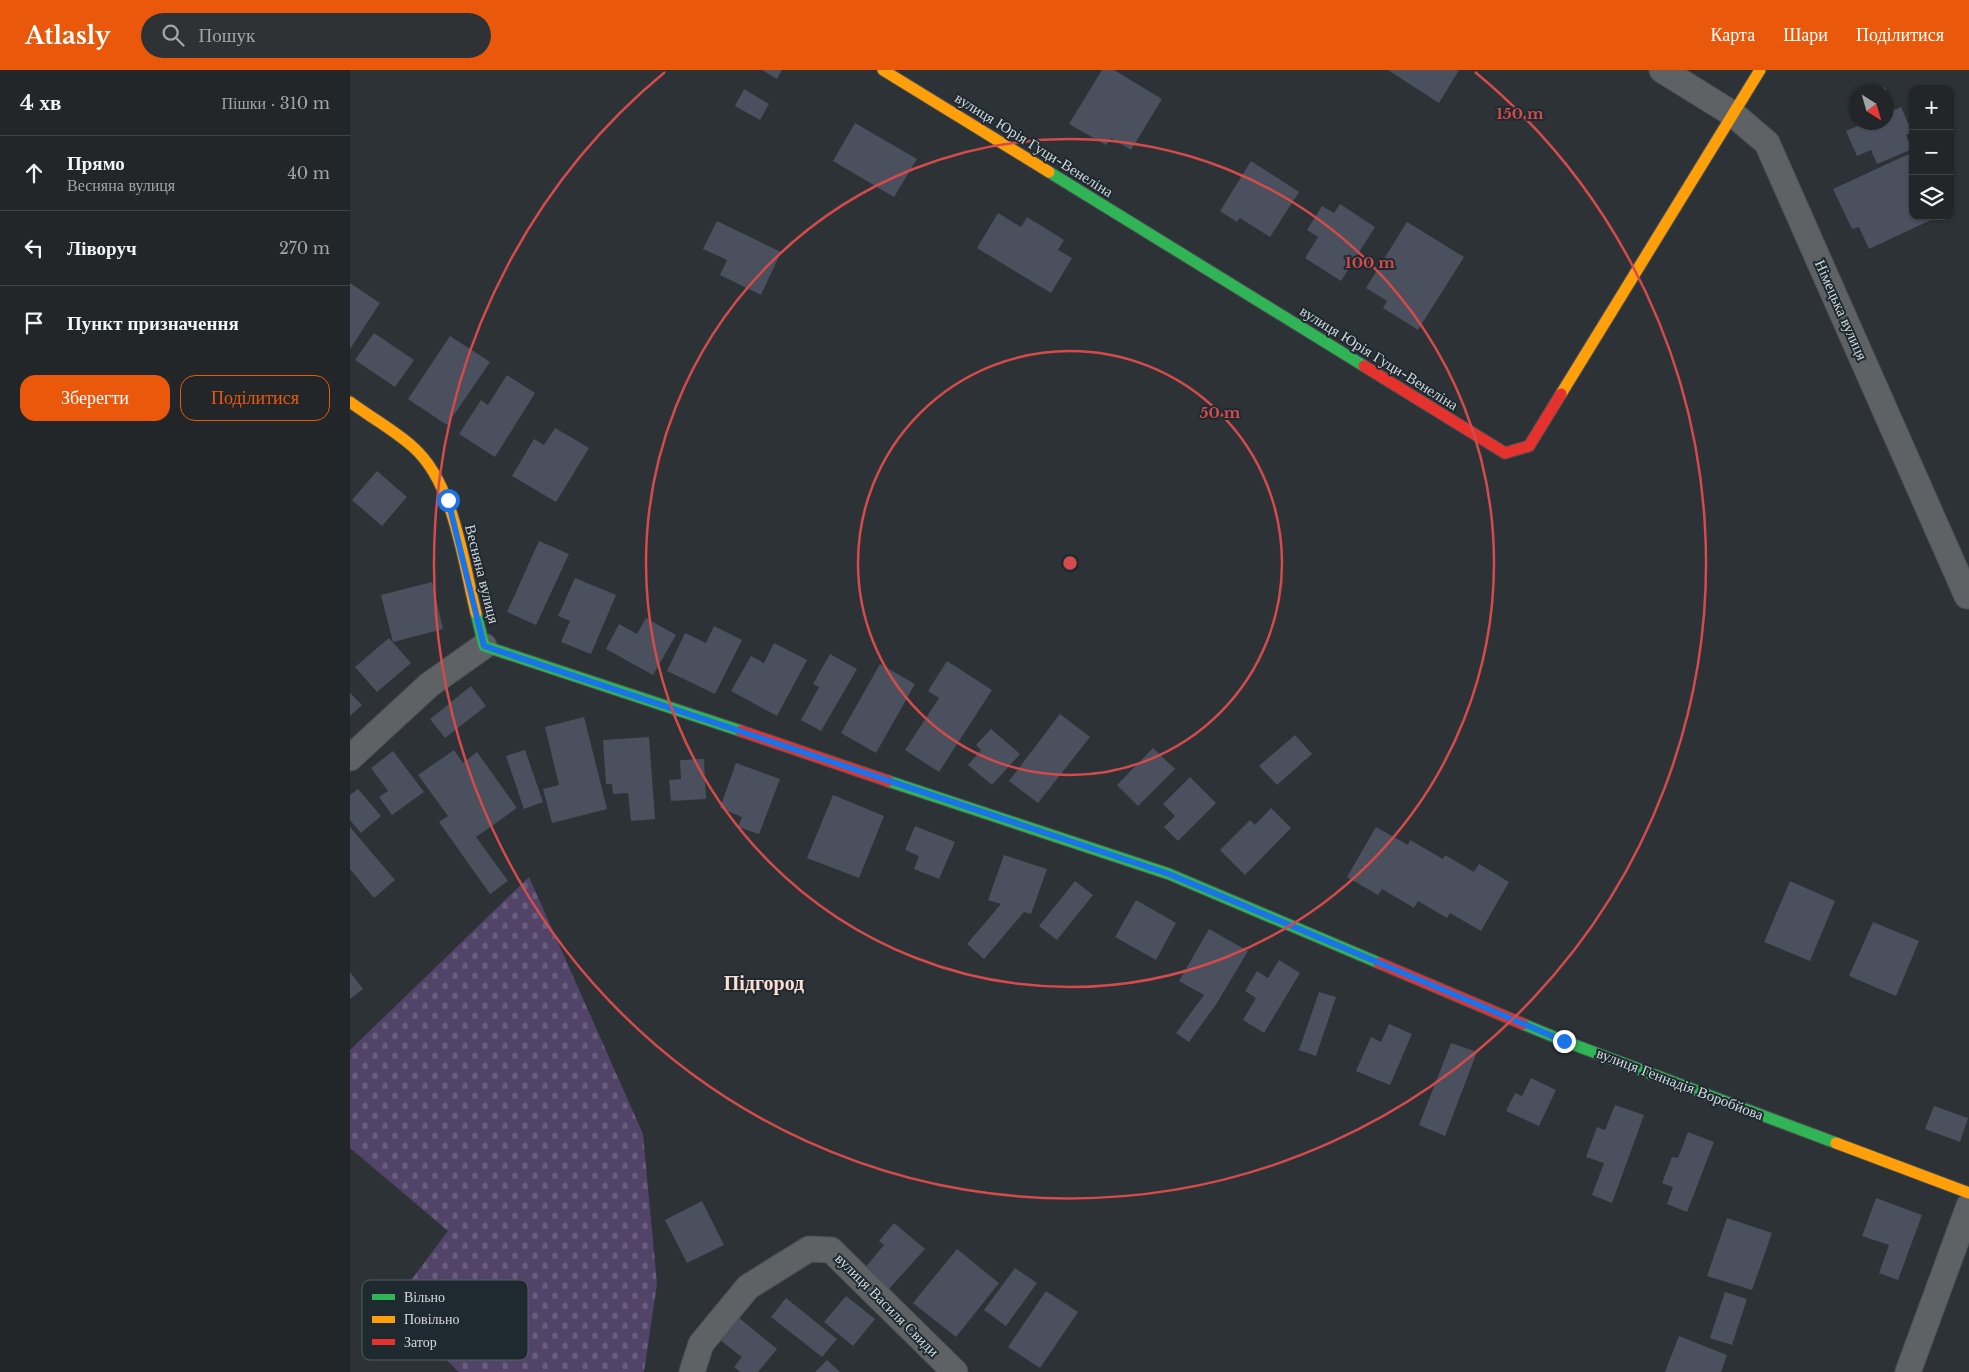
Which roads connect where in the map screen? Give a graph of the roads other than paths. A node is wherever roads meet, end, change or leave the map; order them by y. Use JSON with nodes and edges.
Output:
{"nodes":[{"id":1,"x":883,"y":70,"type":"edge"},
{"id":2,"x":1662,"y":70,"type":"edge"},
{"id":3,"x":1760,"y":70,"type":"edge"},
{"id":4,"x":1733,"y":114,"type":"junction"},
{"id":5,"x":350,"y":402,"type":"edge"},
{"id":6,"x":1967,"y":596,"type":"dead end"},
{"id":7,"x":484,"y":646,"type":"junction"},
{"id":8,"x":350,"y":758,"type":"edge"},
{"id":9,"x":1969,"y":1193,"type":"edge"},
{"id":10,"x":1969,"y":1206,"type":"edge"},
{"id":11,"x":692,"y":1372,"type":"edge"},
{"id":12,"x":955,"y":1372,"type":"edge"},
{"id":13,"x":1908,"y":1372,"type":"edge"}],
"edges":[{"from":1,"to":4,"type":"street","name":"вулиця Юрія Гуци-Венеліна"},
{"from":2,"to":4,"type":"street","name":"Німецька вулиця"},
{"from":3,"to":4,"type":"street","name":"вулиця Юрія Гуци-Венеліна"},
{"from":4,"to":6,"type":"street","name":"Німецька вулиця"},
{"from":5,"to":7,"type":"street","name":"Весняна вулиця"},
{"from":7,"to":8,"type":"street"},
{"from":7,"to":9,"type":"street","name":"вулиця Геннадія Воробйова"},
{"from":10,"to":13,"type":"street"},
{"from":11,"to":12,"type":"street","name":"вулиця Василя Свиди"}]}
